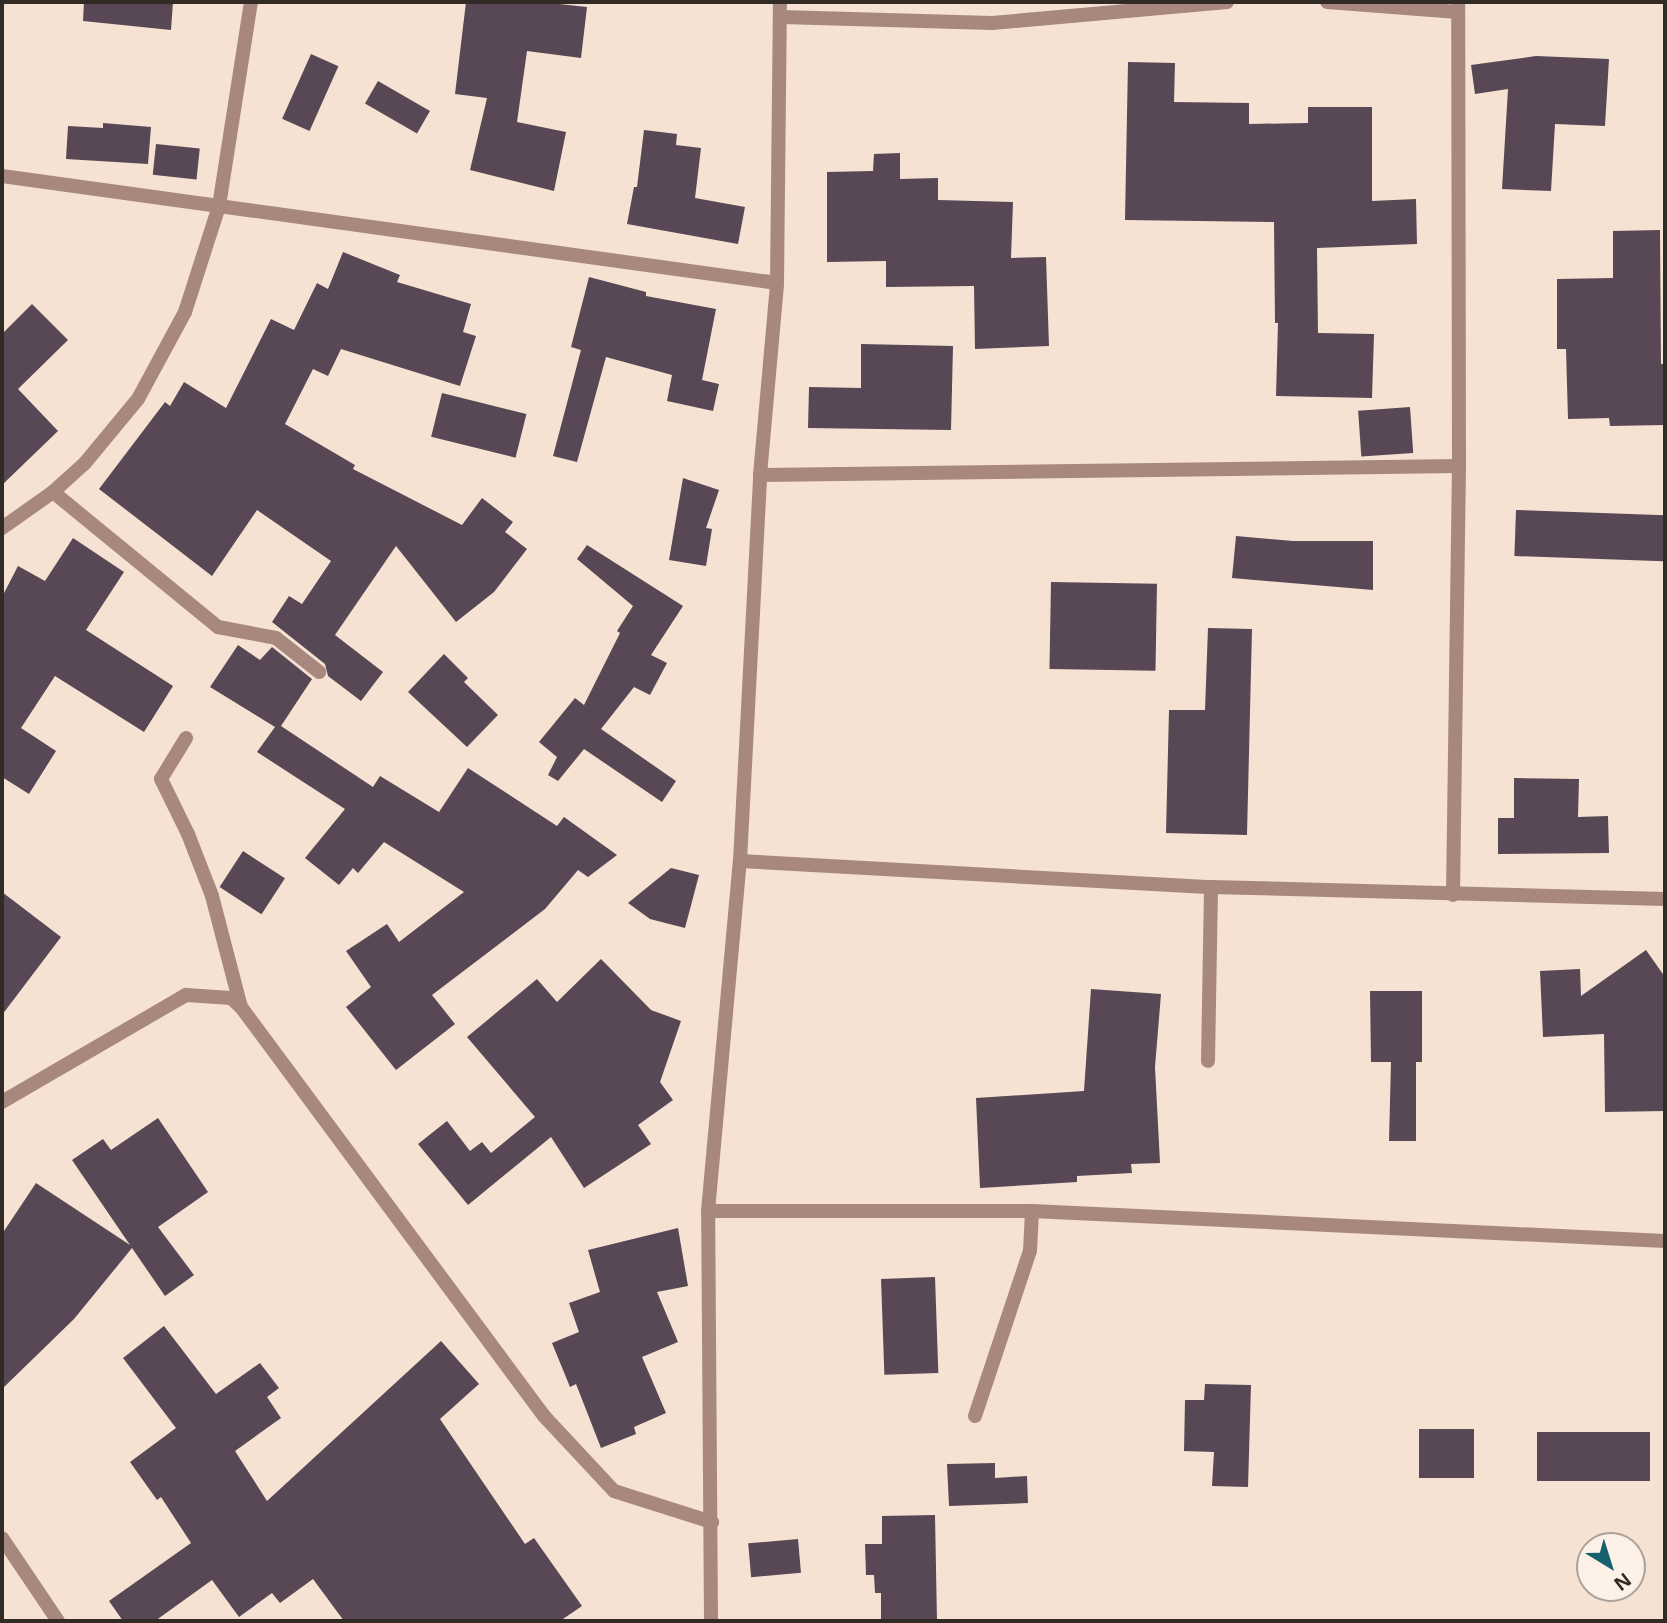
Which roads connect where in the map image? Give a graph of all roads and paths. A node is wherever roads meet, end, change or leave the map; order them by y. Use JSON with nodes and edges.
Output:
{"nodes":[{"id":1,"x":251,"y":2,"type":"edge"},
{"id":2,"x":1227,"y":2,"type":"edge"},
{"id":3,"x":1327,"y":2,"type":"edge"},
{"id":4,"x":1458,"y":7,"type":"edge"},
{"id":5,"x":781,"y":9,"type":"edge"},
{"id":6,"x":2,"y":176,"type":"edge"},
{"id":7,"x":219,"y":206,"type":"junction"},
{"id":8,"x":777,"y":283,"type":"junction"},
{"id":9,"x":1459,"y":466,"type":"junction"},
{"id":10,"x":760,"y":475,"type":"junction"},
{"id":11,"x":53,"y":492,"type":"junction"},
{"id":12,"x":2,"y":528,"type":"edge"},
{"id":13,"x":318,"y":672,"type":"dead end"},
{"id":14,"x":186,"y":738,"type":"dead end"},
{"id":15,"x":740,"y":861,"type":"junction"},
{"id":16,"x":1211,"y":887,"type":"junction"},
{"id":17,"x":1453,"y":895,"type":"junction"},
{"id":18,"x":1665,"y":899,"type":"edge"},
{"id":19,"x":242,"y":1007,"type":"junction"},
{"id":20,"x":1208,"y":1061,"type":"dead end"},
{"id":21,"x":2,"y":1102,"type":"edge"},
{"id":22,"x":708,"y":1211,"type":"junction"},
{"id":23,"x":1032,"y":1212,"type":"junction"},
{"id":24,"x":1665,"y":1241,"type":"edge"},
{"id":25,"x":975,"y":1416,"type":"dead end"},
{"id":26,"x":712,"y":1522,"type":"junction"},
{"id":27,"x":2,"y":1538,"type":"edge"},
{"id":28,"x":58,"y":1621,"type":"edge"},
{"id":29,"x":711,"y":1621,"type":"edge"}],
"edges":[{"from":1,"to":7,"type":"street"},
{"from":2,"to":5,"type":"street"},
{"from":3,"to":4,"type":"street"},
{"from":4,"to":9,"type":"street"},
{"from":5,"to":8,"type":"street"},
{"from":6,"to":7,"type":"street"},
{"from":7,"to":8,"type":"street"},
{"from":7,"to":11,"type":"street"},
{"from":8,"to":10,"type":"street"},
{"from":9,"to":10,"type":"street"},
{"from":9,"to":17,"type":"street"},
{"from":10,"to":15,"type":"street"},
{"from":11,"to":12,"type":"street"},
{"from":11,"to":13,"type":"street"},
{"from":14,"to":19,"type":"street"},
{"from":15,"to":16,"type":"street"},
{"from":15,"to":22,"type":"street"},
{"from":16,"to":17,"type":"street"},
{"from":16,"to":20,"type":"street"},
{"from":17,"to":18,"type":"street"},
{"from":19,"to":21,"type":"street"},
{"from":19,"to":26,"type":"street"},
{"from":22,"to":23,"type":"street"},
{"from":22,"to":26,"type":"street"},
{"from":23,"to":24,"type":"street"},
{"from":23,"to":25,"type":"street"},
{"from":26,"to":29,"type":"street"},
{"from":27,"to":28,"type":"street"}]}
